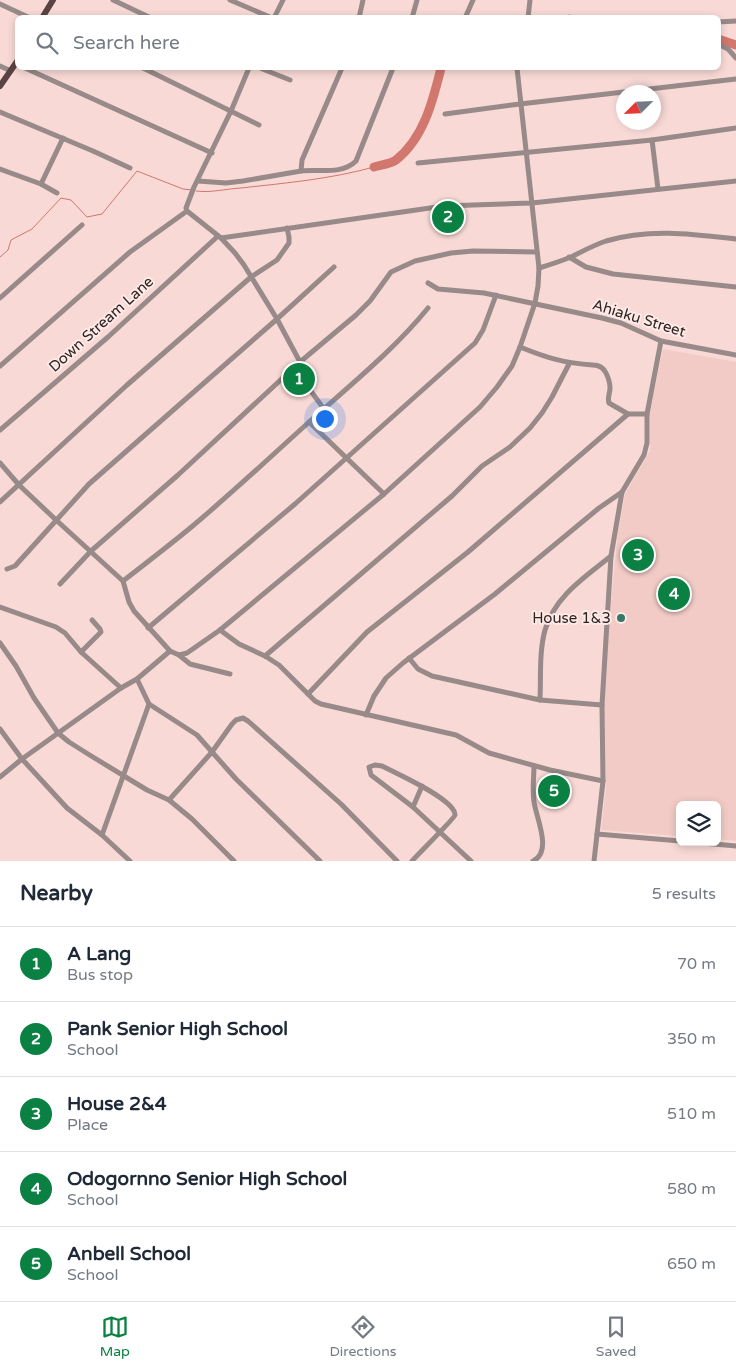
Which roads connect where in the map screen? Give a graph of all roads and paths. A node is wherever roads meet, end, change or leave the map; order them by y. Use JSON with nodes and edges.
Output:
{"nodes":[{"id":1,"x":53,"y":0,"type":"edge"},
{"id":2,"x":113,"y":0,"type":"edge"},
{"id":3,"x":230,"y":0,"type":"edge"},
{"id":4,"x":284,"y":0,"type":"edge"},
{"id":5,"x":363,"y":0,"type":"edge"},
{"id":6,"x":417,"y":0,"type":"edge"},
{"id":7,"x":473,"y":0,"type":"edge"},
{"id":8,"x":530,"y":0,"type":"edge"},
{"id":9,"x":0,"y":4,"type":"edge"},
{"id":10,"x":24,"y":15,"type":"edge"},
{"id":11,"x":44,"y":15,"type":"edge"},
{"id":12,"x":145,"y":15,"type":"edge"},
{"id":13,"x":266,"y":15,"type":"edge"},
{"id":14,"x":275,"y":15,"type":"edge"},
{"id":15,"x":360,"y":15,"type":"edge"},
{"id":16,"x":413,"y":15,"type":"edge"},
{"id":17,"x":467,"y":15,"type":"edge"},
{"id":18,"x":528,"y":15,"type":"edge"},
{"id":19,"x":736,"y":21,"type":"edge"},
{"id":20,"x":721,"y":22,"type":"edge"},
{"id":21,"x":721,"y":46,"type":"edge"},
{"id":22,"x":736,"y":58,"type":"edge"},
{"id":23,"x":15,"y":65,"type":"edge"},
{"id":24,"x":0,"y":66,"type":"edge"},
{"id":25,"x":29,"y":70,"type":"edge"},
{"id":26,"x":147,"y":70,"type":"edge"},
{"id":27,"x":249,"y":70,"type":"edge"},
{"id":28,"x":265,"y":70,"type":"edge"},
{"id":29,"x":341,"y":70,"type":"edge"},
{"id":30,"x":392,"y":70,"type":"edge"},
{"id":31,"x":517,"y":70,"type":"edge"},
{"id":32,"x":11,"y":71,"type":"junction"},
{"id":33,"x":736,"y":79,"type":"edge"},
{"id":34,"x":290,"y":80,"type":"dead end"},
{"id":35,"x":0,"y":86,"type":"edge"},
{"id":36,"x":520,"y":104,"type":"junction"},
{"id":37,"x":231,"y":111,"type":"junction"},
{"id":38,"x":0,"y":112,"type":"edge"},
{"id":39,"x":444,"y":114,"type":"dead end"},
{"id":40,"x":259,"y":126,"type":"dead end"},
{"id":41,"x":736,"y":128,"type":"edge"},
{"id":42,"x":63,"y":138,"type":"junction"},
{"id":43,"x":652,"y":140,"type":"junction"},
{"id":44,"x":212,"y":152,"type":"junction"},
{"id":45,"x":526,"y":152,"type":"junction"},
{"id":46,"x":418,"y":163,"type":"dead end"},
{"id":47,"x":130,"y":168,"type":"dead end"},
{"id":48,"x":0,"y":169,"type":"edge"},
{"id":49,"x":301,"y":171,"type":"junction"},
{"id":50,"x":198,"y":181,"type":"junction"},
{"id":51,"x":736,"y":181,"type":"edge"},
{"id":52,"x":41,"y":184,"type":"junction"},
{"id":53,"x":658,"y":189,"type":"junction"},
{"id":54,"x":57,"y":193,"type":"dead end"},
{"id":55,"x":532,"y":203,"type":"junction"},
{"id":56,"x":187,"y":211,"type":"junction"},
{"id":57,"x":82,"y":225,"type":"dead end"},
{"id":58,"x":287,"y":228,"type":"junction"},
{"id":59,"x":220,"y":237,"type":"junction"},
{"id":60,"x":736,"y":239,"type":"edge"},
{"id":61,"x":537,"y":252,"type":"junction"},
{"id":62,"x":569,"y":258,"type":"junction"},
{"id":63,"x":334,"y":267,"type":"dead end"},
{"id":64,"x":539,"y":268,"type":"junction"},
{"id":65,"x":251,"y":277,"type":"junction"},
{"id":66,"x":428,"y":283,"type":"dead end"},
{"id":67,"x":736,"y":288,"type":"edge"},
{"id":68,"x":496,"y":296,"type":"junction"},
{"id":69,"x":0,"y":298,"type":"edge"},
{"id":70,"x":535,"y":303,"type":"junction"},
{"id":71,"x":428,"y":308,"type":"dead end"},
{"id":72,"x":277,"y":319,"type":"junction"},
{"id":73,"x":661,"y":341,"type":"junction"},
{"id":74,"x":520,"y":347,"type":"junction"},
{"id":75,"x":736,"y":355,"type":"edge"},
{"id":76,"x":300,"y":362,"type":"junction"},
{"id":77,"x":569,"y":364,"type":"junction"},
{"id":78,"x":0,"y":366,"type":"edge"},
{"id":79,"x":324,"y":409,"type":"junction"},
{"id":80,"x":628,"y":414,"type":"junction"},
{"id":81,"x":647,"y":414,"type":"junction"},
{"id":82,"x":309,"y":422,"type":"junction"},
{"id":83,"x":0,"y":430,"type":"edge"},
{"id":84,"x":347,"y":459,"type":"junction"},
{"id":85,"x":0,"y":463,"type":"edge"},
{"id":86,"x":19,"y":485,"type":"junction"},
{"id":87,"x":622,"y":492,"type":"junction"},
{"id":88,"x":384,"y":494,"type":"junction"},
{"id":89,"x":0,"y":502,"type":"edge"},
{"id":90,"x":55,"y":520,"type":"junction"},
{"id":91,"x":91,"y":551,"type":"junction"},
{"id":92,"x":611,"y":556,"type":"junction"},
{"id":93,"x":7,"y":569,"type":"dead end"},
{"id":94,"x":123,"y":581,"type":"junction"},
{"id":95,"x":60,"y":584,"type":"dead end"},
{"id":96,"x":0,"y":607,"type":"edge"},
{"id":97,"x":92,"y":620,"type":"dead end"},
{"id":98,"x":148,"y":628,"type":"junction"},
{"id":99,"x":220,"y":630,"type":"junction"},
{"id":100,"x":0,"y":644,"type":"edge"},
{"id":101,"x":81,"y":652,"type":"junction"},
{"id":102,"x":170,"y":652,"type":"junction"},
{"id":103,"x":179,"y":655,"type":"junction"},
{"id":104,"x":265,"y":656,"type":"junction"},
{"id":105,"x":409,"y":658,"type":"junction"},
{"id":106,"x":230,"y":674,"type":"dead end"},
{"id":107,"x":137,"y":679,"type":"junction"},
{"id":108,"x":121,"y":688,"type":"junction"},
{"id":109,"x":308,"y":694,"type":"junction"},
{"id":110,"x":540,"y":700,"type":"junction"},
{"id":111,"x":149,"y":704,"type":"junction"},
{"id":112,"x":602,"y":705,"type":"junction"},
{"id":113,"x":366,"y":715,"type":"junction"},
{"id":114,"x":0,"y":729,"type":"edge"},
{"id":115,"x":58,"y":732,"type":"junction"},
{"id":116,"x":212,"y":752,"type":"junction"},
{"id":117,"x":22,"y":758,"type":"junction"},
{"id":118,"x":534,"y":766,"type":"junction"},
{"id":119,"x":123,"y":774,"type":"junction"},
{"id":120,"x":0,"y":776,"type":"edge"},
{"id":121,"x":603,"y":781,"type":"junction"},
{"id":122,"x":422,"y":786,"type":"junction"},
{"id":123,"x":170,"y":800,"type":"junction"},
{"id":124,"x":413,"y":807,"type":"junction"},
{"id":125,"x":440,"y":832,"type":"junction"},
{"id":126,"x":597,"y":834,"type":"junction"},
{"id":127,"x":102,"y":835,"type":"junction"},
{"id":128,"x":676,"y":841,"type":"edge"},
{"id":129,"x":721,"y":845,"type":"edge"},
{"id":130,"x":736,"y":846,"type":"edge"},
{"id":131,"x":130,"y":861,"type":"edge"},
{"id":132,"x":234,"y":861,"type":"edge"},
{"id":133,"x":320,"y":861,"type":"edge"},
{"id":134,"x":397,"y":861,"type":"edge"},
{"id":135,"x":412,"y":861,"type":"edge"},
{"id":136,"x":471,"y":861,"type":"edge"},
{"id":137,"x":533,"y":861,"type":"edge"},
{"id":138,"x":594,"y":861,"type":"edge"}],
"edges":[{"from":1,"to":11,"type":"main road"},
{"from":2,"to":12,"type":"street"},
{"from":3,"to":13,"type":"street"},
{"from":4,"to":14,"type":"street"},
{"from":5,"to":15,"type":"street"},
{"from":6,"to":16,"type":"street"},
{"from":7,"to":17,"type":"street"},
{"from":8,"to":18,"type":"street"},
{"from":9,"to":10,"type":"street"},
{"from":19,"to":20,"type":"street"},
{"from":21,"to":22,"type":"street"},
{"from":23,"to":32,"type":"main road"},
{"from":24,"to":32,"type":"street"},
{"from":25,"to":44,"type":"street"},
{"from":26,"to":37,"type":"street"},
{"from":27,"to":37,"type":"street"},
{"from":28,"to":34,"type":"street"},
{"from":29,"to":49,"type":"street"},
{"from":30,"to":49,"type":"street"},
{"from":31,"to":36,"type":"street"},
{"from":32,"to":35,"type":"main road"},
{"from":33,"to":36,"type":"street"},
{"from":36,"to":39,"type":"street"},
{"from":36,"to":45,"type":"street"},
{"from":37,"to":40,"type":"street"},
{"from":37,"to":44,"type":"street"},
{"from":38,"to":42,"type":"street"},
{"from":41,"to":43,"type":"street"},
{"from":42,"to":47,"type":"street"},
{"from":42,"to":52,"type":"street"},
{"from":43,"to":45,"type":"street"},
{"from":43,"to":53,"type":"street"},
{"from":44,"to":50,"type":"street"},
{"from":45,"to":46,"type":"street"},
{"from":45,"to":55,"type":"street"},
{"from":48,"to":52,"type":"street"},
{"from":49,"to":50,"type":"street"},
{"from":50,"to":56,"type":"street"},
{"from":51,"to":53,"type":"street"},
{"from":52,"to":54,"type":"street"},
{"from":53,"to":55,"type":"street"},
{"from":55,"to":58,"type":"street"},
{"from":55,"to":61,"type":"street"},
{"from":56,"to":59,"type":"street"},
{"from":56,"to":78,"type":"street"},
{"from":57,"to":69,"type":"street"},
{"from":58,"to":59,"type":"street"},
{"from":58,"to":65,"type":"street"},
{"from":59,"to":65,"type":"street"},
{"from":59,"to":83,"type":"street","name":"Down Stream Lane"},
{"from":60,"to":62,"type":"street"},
{"from":61,"to":64,"type":"street"},
{"from":61,"to":76,"type":"street"},
{"from":62,"to":64,"type":"street"},
{"from":62,"to":67,"type":"street"},
{"from":63,"to":72,"type":"street"},
{"from":64,"to":70,"type":"street"},
{"from":65,"to":72,"type":"street"},
{"from":65,"to":86,"type":"street"},
{"from":66,"to":68,"type":"street","name":"Ahiaku Street"},
{"from":68,"to":70,"type":"street","name":"Ahiaku Street"},
{"from":68,"to":84,"type":"street"},
{"from":70,"to":73,"type":"street","name":"Ahiaku Street"},
{"from":70,"to":74,"type":"street"},
{"from":71,"to":79,"type":"street"},
{"from":72,"to":76,"type":"street"},
{"from":72,"to":90,"type":"street"},
{"from":73,"to":75,"type":"street","name":"Ahiaku Street"},
{"from":73,"to":81,"type":"street"},
{"from":74,"to":77,"type":"street"},
{"from":74,"to":88,"type":"street"},
{"from":76,"to":79,"type":"street"},
{"from":76,"to":91,"type":"street"},
{"from":77,"to":80,"type":"street"},
{"from":77,"to":104,"type":"street"},
{"from":79,"to":82,"type":"street"},
{"from":80,"to":81,"type":"street"},
{"from":80,"to":109,"type":"street"},
{"from":81,"to":87,"type":"street"},
{"from":82,"to":84,"type":"street"},
{"from":82,"to":94,"type":"street"},
{"from":84,"to":88,"type":"street"},
{"from":84,"to":98,"type":"street"},
{"from":85,"to":86,"type":"street"},
{"from":86,"to":89,"type":"street"},
{"from":86,"to":90,"type":"street"},
{"from":87,"to":92,"type":"street"},
{"from":87,"to":105,"type":"street"},
{"from":88,"to":99,"type":"street"},
{"from":90,"to":91,"type":"street"},
{"from":90,"to":93,"type":"street"},
{"from":91,"to":94,"type":"street"},
{"from":91,"to":95,"type":"street"},
{"from":92,"to":110,"type":"street"},
{"from":92,"to":112,"type":"street"},
{"from":94,"to":98,"type":"street"},
{"from":96,"to":101,"type":"street"},
{"from":97,"to":101,"type":"street"},
{"from":98,"to":102,"type":"street"},
{"from":99,"to":103,"type":"street"},
{"from":99,"to":104,"type":"street"},
{"from":100,"to":115,"type":"street"},
{"from":101,"to":108,"type":"street"},
{"from":102,"to":103,"type":"street"},
{"from":102,"to":107,"type":"street"},
{"from":103,"to":106,"type":"street"},
{"from":104,"to":109,"type":"street"},
{"from":105,"to":110,"type":"street"},
{"from":105,"to":113,"type":"street"},
{"from":107,"to":108,"type":"street"},
{"from":107,"to":111,"type":"street"},
{"from":108,"to":115,"type":"street"},
{"from":109,"to":113,"type":"street"},
{"from":110,"to":112,"type":"street"},
{"from":111,"to":116,"type":"street"},
{"from":111,"to":119,"type":"street"},
{"from":112,"to":121,"type":"street"},
{"from":113,"to":118,"type":"street"},
{"from":114,"to":117,"type":"street"},
{"from":115,"to":117,"type":"street"},
{"from":115,"to":119,"type":"street"},
{"from":116,"to":123,"type":"street"},
{"from":116,"to":133,"type":"street"},
{"from":116,"to":134,"type":"street"},
{"from":117,"to":120,"type":"street"},
{"from":117,"to":127,"type":"street"},
{"from":118,"to":121,"type":"street"},
{"from":118,"to":137,"type":"street"},
{"from":119,"to":123,"type":"street"},
{"from":119,"to":127,"type":"street"},
{"from":121,"to":126,"type":"street"},
{"from":122,"to":124,"type":"street"},
{"from":122,"to":124,"type":"street"},
{"from":122,"to":125,"type":"street"},
{"from":123,"to":132,"type":"street"},
{"from":124,"to":125,"type":"street"},
{"from":125,"to":135,"type":"street"},
{"from":125,"to":136,"type":"street"},
{"from":126,"to":128,"type":"street"},
{"from":126,"to":138,"type":"street"},
{"from":127,"to":131,"type":"street"},
{"from":129,"to":130,"type":"street"}]}
